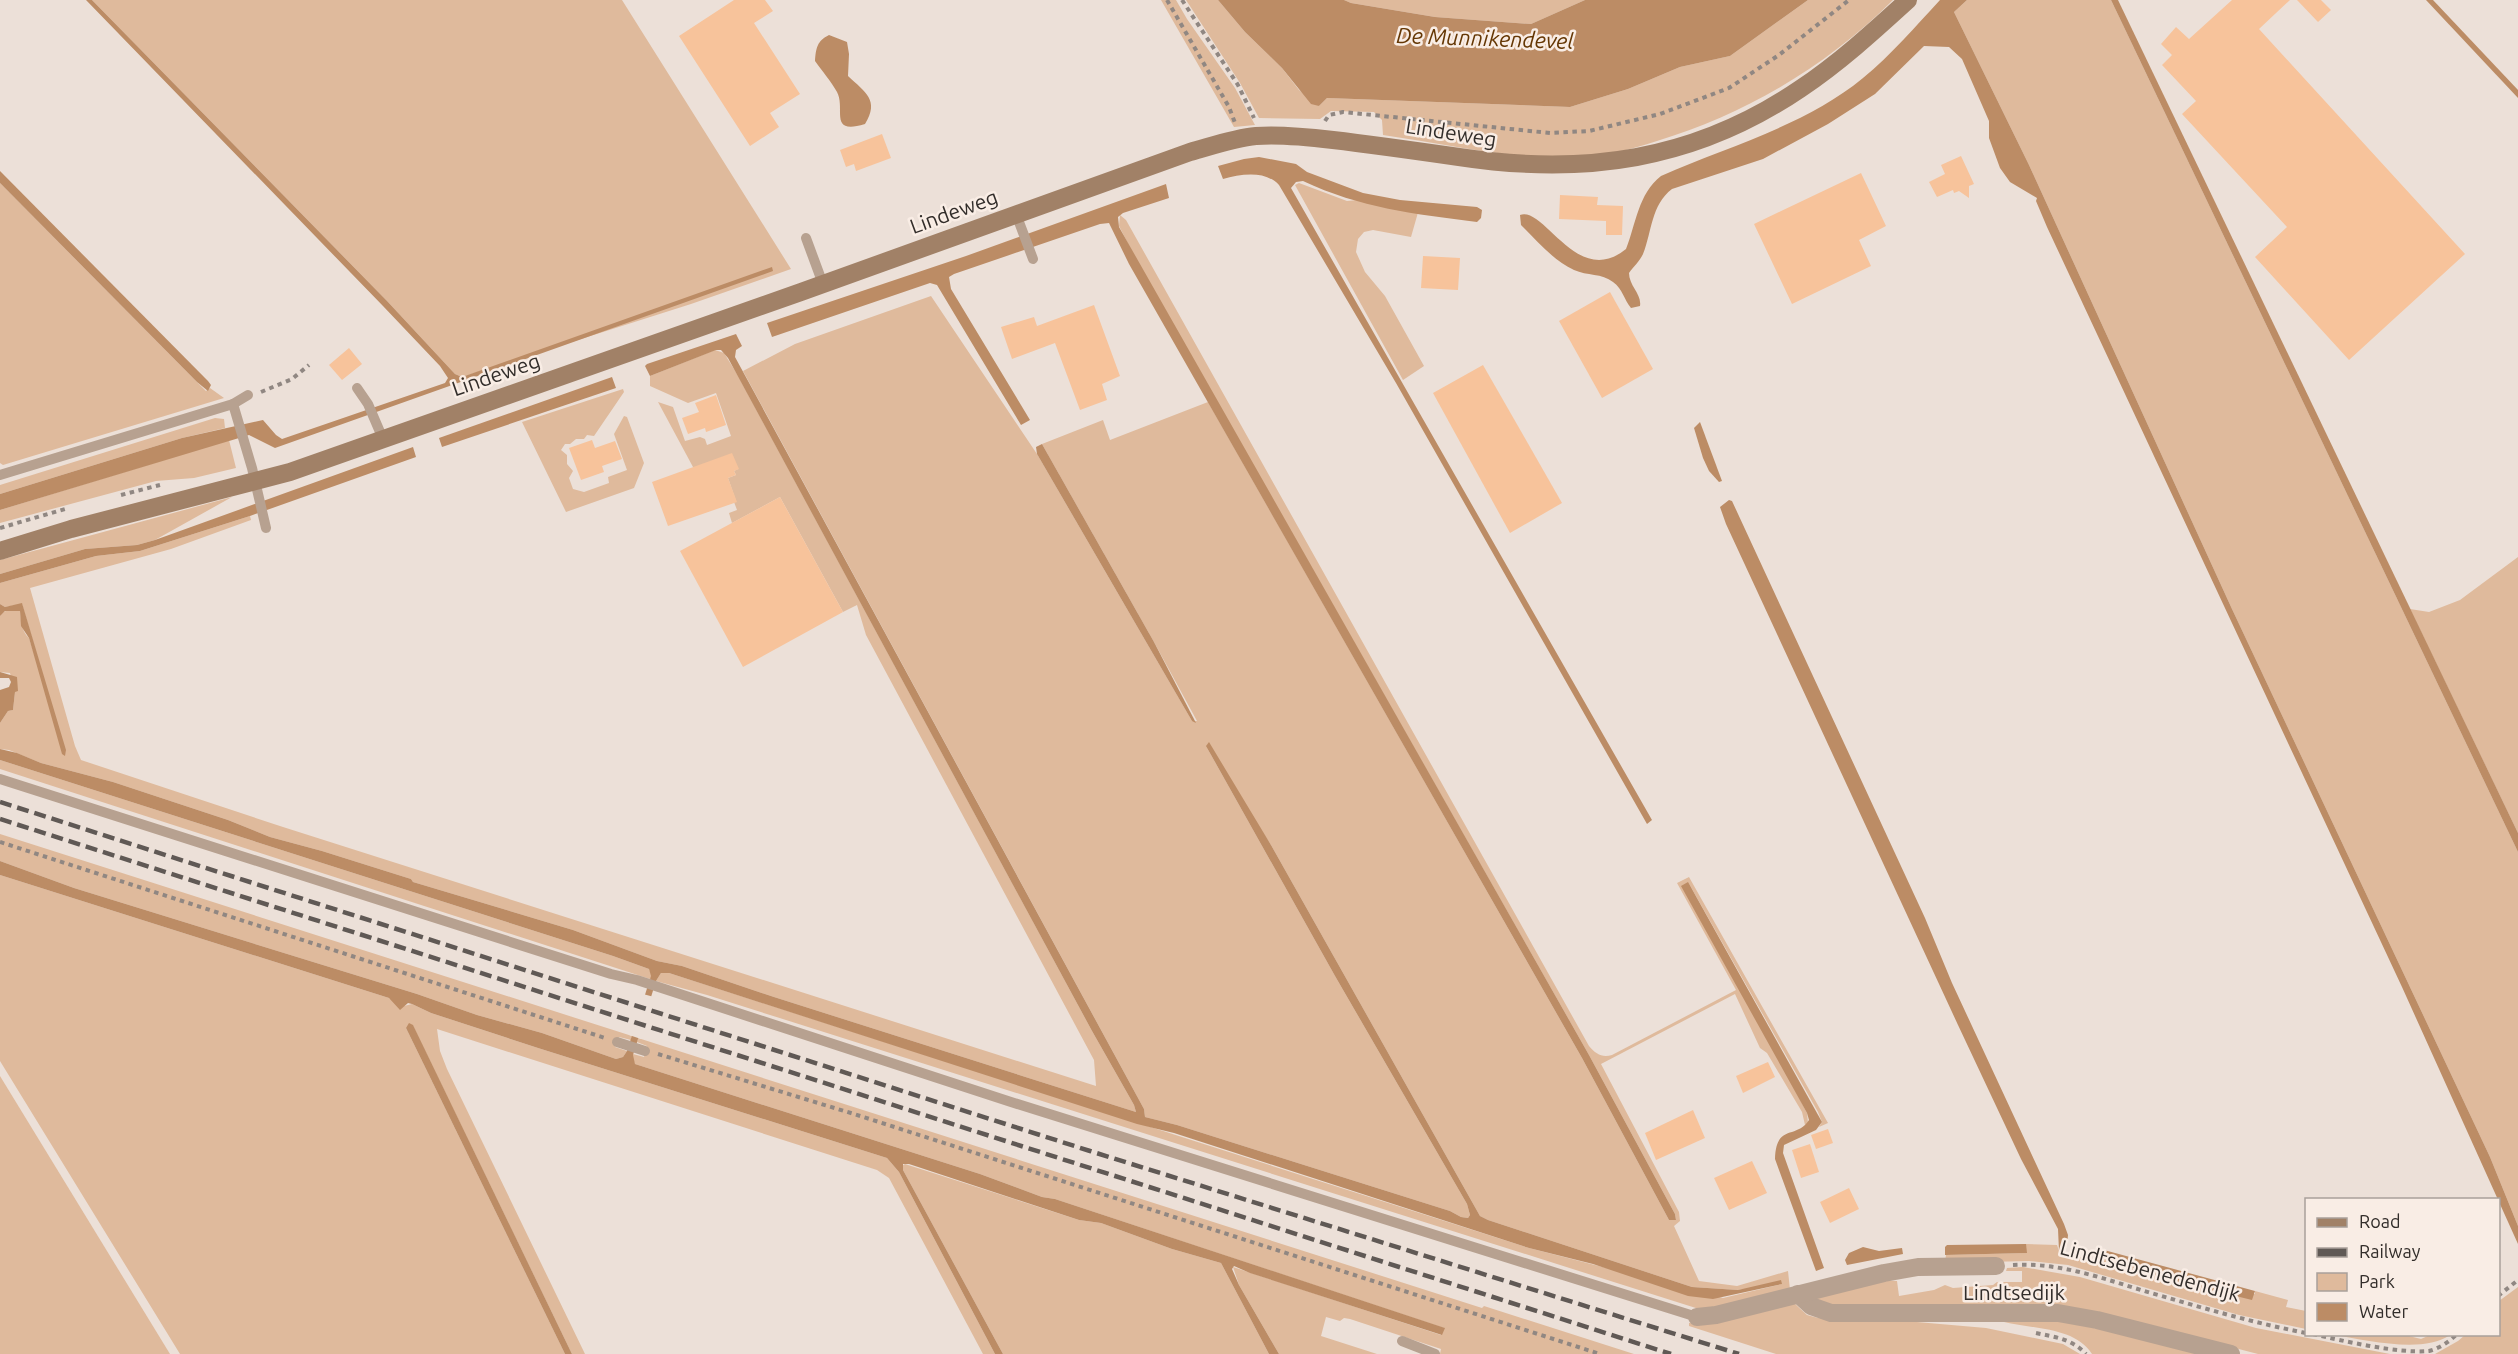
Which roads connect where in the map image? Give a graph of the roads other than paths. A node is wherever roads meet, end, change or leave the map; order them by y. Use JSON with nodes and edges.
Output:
{"nodes":[{"id":1,"x":1908,"y":0,"type":"edge"},
{"id":2,"x":1016,"y":214,"type":"junction"},
{"id":3,"x":806,"y":238,"type":"dead end"},
{"id":4,"x":1032,"y":255,"type":"dead end"},
{"id":5,"x":823,"y":284,"type":"junction"},
{"id":6,"x":357,"y":388,"type":"dead end"},
{"id":7,"x":248,"y":395,"type":"road end"},
{"id":8,"x":233,"y":404,"type":"junction"},
{"id":9,"x":381,"y":433,"type":"junction"},
{"id":10,"x":0,"y":475,"type":"edge"},
{"id":11,"x":257,"y":490,"type":"junction"},
{"id":12,"x":265,"y":524,"type":"dead end"},
{"id":13,"x":0,"y":551,"type":"edge"},
{"id":14,"x":0,"y":779,"type":"edge"},
{"id":15,"x":617,"y":1042,"type":"road end"},
{"id":16,"x":645,"y":1051,"type":"road end"},
{"id":17,"x":1996,"y":1266,"type":"road end"},
{"id":18,"x":1798,"y":1294,"type":"junction"},
{"id":19,"x":1697,"y":1317,"type":"joint"},
{"id":20,"x":1402,"y":1341,"type":"dead end"},
{"id":21,"x":1435,"y":1354,"type":"edge"},
{"id":22,"x":2231,"y":1354,"type":"edge"}],
"edges":[{"from":1,"to":2,"type":"main road","name":"Lindeweg"},
{"from":2,"to":4,"type":"lane"},
{"from":2,"to":5,"type":"main road","name":"Lindeweg"},
{"from":3,"to":5,"type":"lane"},
{"from":5,"to":9,"type":"main road","name":"Lindeweg"},
{"from":6,"to":9,"type":"lane"},
{"from":7,"to":8,"type":"lane"},
{"from":8,"to":10,"type":"lane"},
{"from":8,"to":11,"type":"lane"},
{"from":9,"to":11,"type":"main road","name":"Lindeweg"},
{"from":11,"to":12,"type":"lane"},
{"from":11,"to":13,"type":"main road","name":"Lindeweg"},
{"from":14,"to":19,"type":"lane"},
{"from":15,"to":16,"type":"lane"},
{"from":17,"to":18,"type":"street"},
{"from":18,"to":19,"type":"street"},
{"from":18,"to":22,"type":"street","name":"Lindtsedijk"},
{"from":20,"to":21,"type":"lane"}]}
